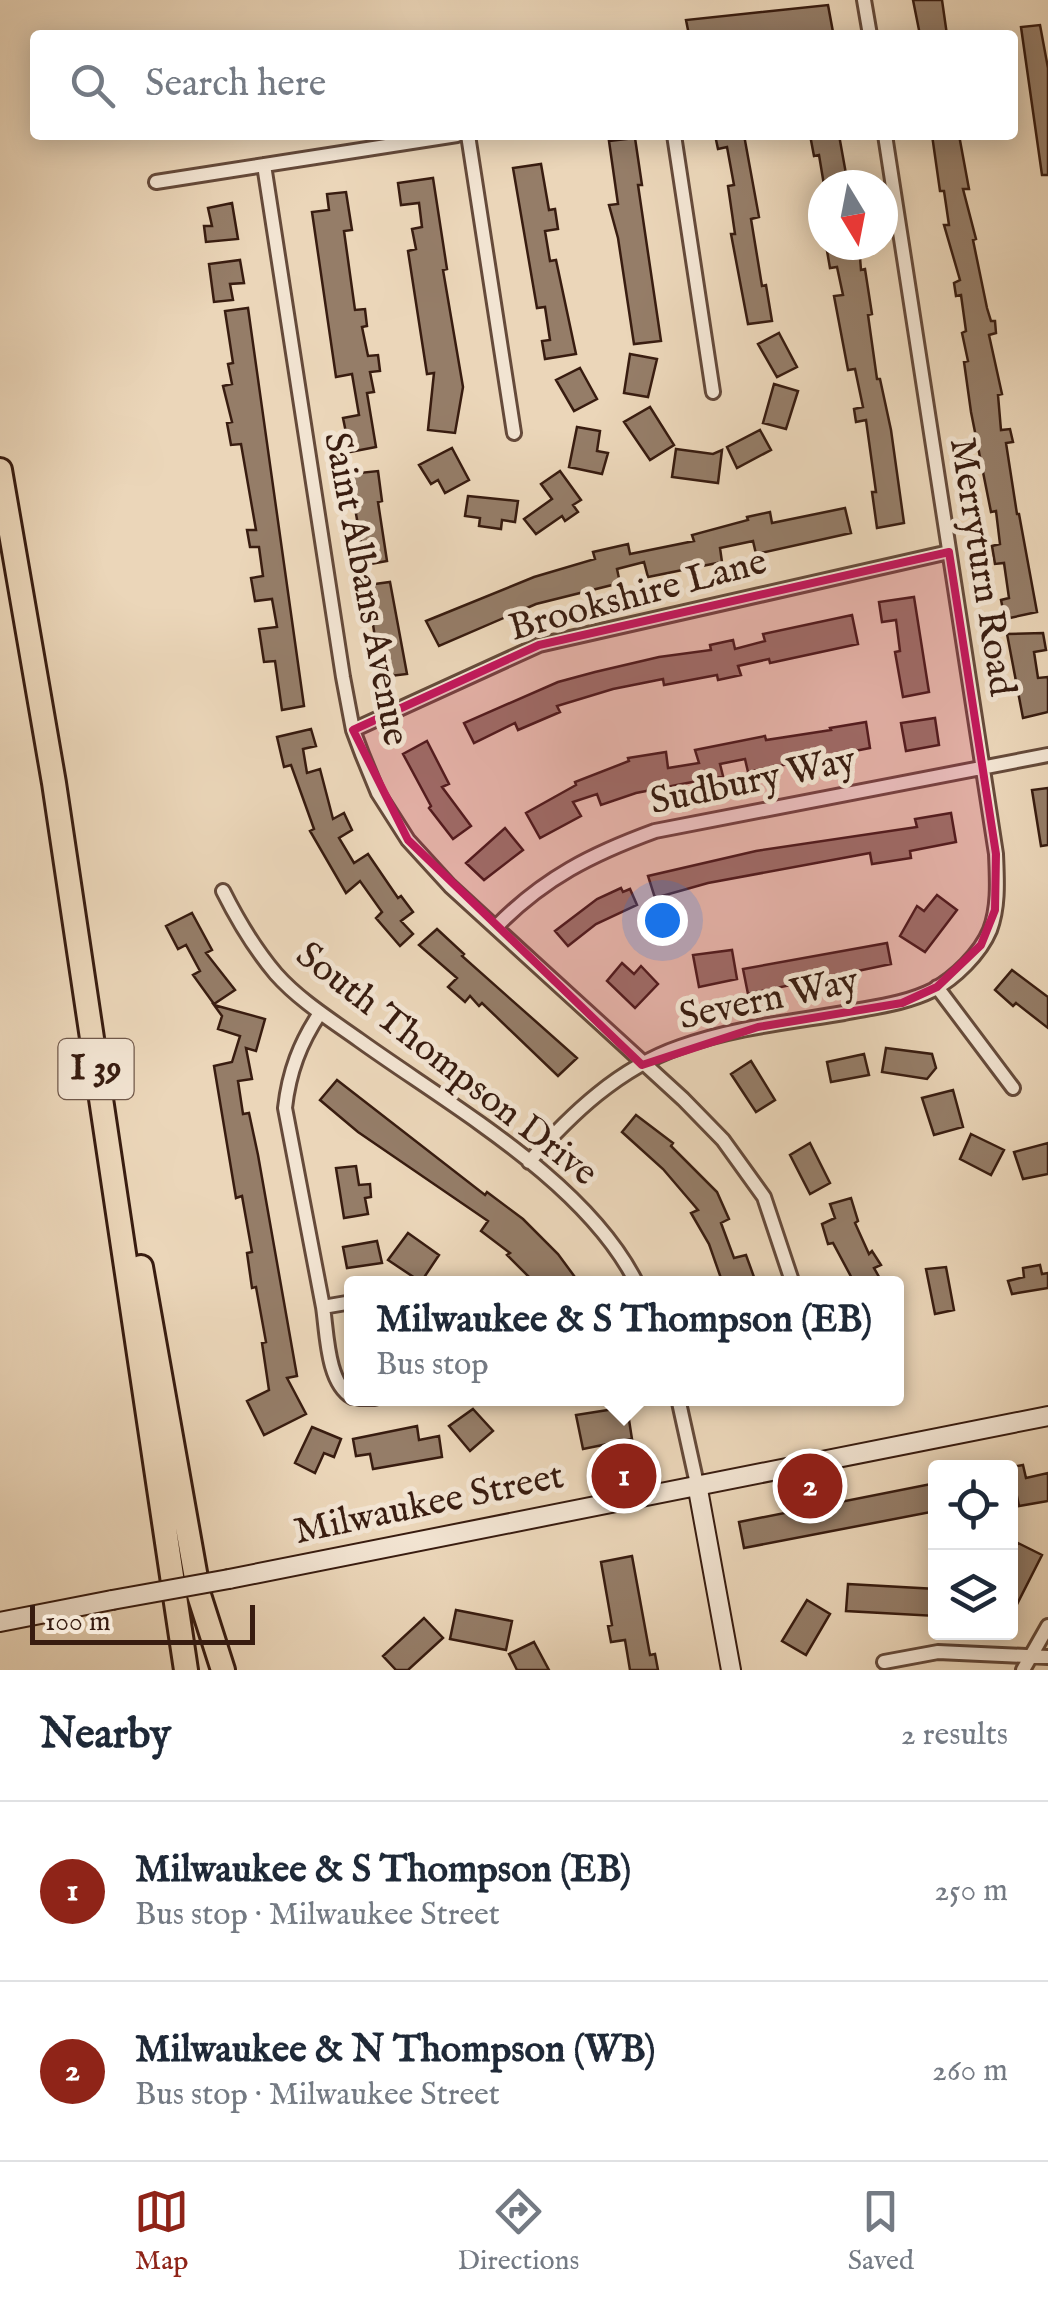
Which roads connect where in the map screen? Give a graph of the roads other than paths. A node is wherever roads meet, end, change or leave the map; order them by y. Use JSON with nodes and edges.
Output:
{"nodes":[{"id":1,"x":864,"y":0,"type":"edge"},
{"id":2,"x":869,"y":30,"type":"edge"},
{"id":3,"x":426,"y":140,"type":"edge"},
{"id":4,"x":469,"y":140,"type":"edge"},
{"id":5,"x":675,"y":140,"type":"edge"},
{"id":6,"x":886,"y":140,"type":"edge"},
{"id":7,"x":264,"y":165,"type":"junction"},
{"id":8,"x":156,"y":182,"type":"dead end"},
{"id":9,"x":713,"y":392,"type":"dead end"},
{"id":10,"x":514,"y":433,"type":"dead end"},
{"id":11,"x":0,"y":470,"type":"edge"},
{"id":12,"x":950,"y":552,"type":"junction"},
{"id":13,"x":353,"y":730,"type":"junction"},
{"id":14,"x":1048,"y":754,"type":"edge"},
{"id":15,"x":982,"y":767,"type":"junction"},
{"id":16,"x":54,"y":783,"type":"junction"},
{"id":17,"x":223,"y":890,"type":"dead end"},
{"id":18,"x":496,"y":927,"type":"junction"},
{"id":19,"x":937,"y":987,"type":"junction"},
{"id":20,"x":320,"y":1013,"type":"junction"},
{"id":21,"x":642,"y":1065,"type":"junction"},
{"id":22,"x":1013,"y":1088,"type":"dead end"},
{"id":23,"x":530,"y":1162,"type":"junction"},
{"id":24,"x":633,"y":1276,"type":"edge"},
{"id":25,"x":790,"y":1276,"type":"edge"},
{"id":26,"x":344,"y":1303,"type":"edge"},
{"id":27,"x":323,"y":1307,"type":"junction"},
{"id":28,"x":344,"y":1393,"type":"edge"},
{"id":29,"x":680,"y":1406,"type":"edge"},
{"id":30,"x":1048,"y":1416,"type":"edge"},
{"id":31,"x":696,"y":1484,"type":"junction"},
{"id":32,"x":0,"y":1622,"type":"edge"},
{"id":33,"x":1048,"y":1626,"type":"edge"},
{"id":34,"x":1030,"y":1656,"type":"junction"},
{"id":35,"x":1048,"y":1657,"type":"edge"},
{"id":36,"x":884,"y":1662,"type":"dead end"},
{"id":37,"x":186,"y":1670,"type":"edge"},
{"id":38,"x":223,"y":1670,"type":"edge"},
{"id":39,"x":731,"y":1670,"type":"edge"},
{"id":40,"x":1023,"y":1670,"type":"edge"}],
"edges":[{"from":1,"to":2,"type":"street"},
{"from":3,"to":7,"type":"street"},
{"from":4,"to":10,"type":"street"},
{"from":5,"to":9,"type":"street"},
{"from":6,"to":12,"type":"street","name":"Merryturn Road"},
{"from":7,"to":8,"type":"street"},
{"from":7,"to":13,"type":"street","name":"Saint Albans Avenue"},
{"from":11,"to":16,"type":"highway","number":"I 39"},
{"from":12,"to":13,"type":"street","name":"Brookshire Lane"},
{"from":12,"to":15,"type":"street","name":"Merryturn Road"},
{"from":13,"to":18,"type":"street","name":"Saint Albans Avenue"},
{"from":14,"to":15,"type":"street","name":"Sudbury Way"},
{"from":15,"to":18,"type":"street","name":"Sudbury Way"},
{"from":15,"to":19,"type":"street","name":"Merryturn Road"},
{"from":16,"to":37,"type":"highway","number":"I 39"},
{"from":16,"to":38,"type":"highway"},
{"from":17,"to":20,"type":"street","name":"South Thompson Drive"},
{"from":18,"to":21,"type":"street","name":"Saint Albans Avenue"},
{"from":19,"to":21,"type":"street","name":"Severn Way"},
{"from":19,"to":22,"type":"street"},
{"from":20,"to":23,"type":"street","name":"South Thompson Drive"},
{"from":20,"to":27,"type":"street"},
{"from":21,"to":23,"type":"street","name":"Severn Way"},
{"from":21,"to":25,"type":"street","name":"Saint Albans Avenue"},
{"from":23,"to":24,"type":"street","name":"South Thompson Drive"},
{"from":26,"to":27,"type":"street"},
{"from":27,"to":28,"type":"street"},
{"from":29,"to":31,"type":"street"},
{"from":30,"to":31,"type":"street","name":"Milwaukee Street"},
{"from":31,"to":32,"type":"street","name":"Milwaukee Street","bridge":true},
{"from":31,"to":39,"type":"street"},
{"from":33,"to":34,"type":"street"},
{"from":34,"to":35,"type":"street"},
{"from":34,"to":36,"type":"street"},
{"from":34,"to":40,"type":"street"}]}
